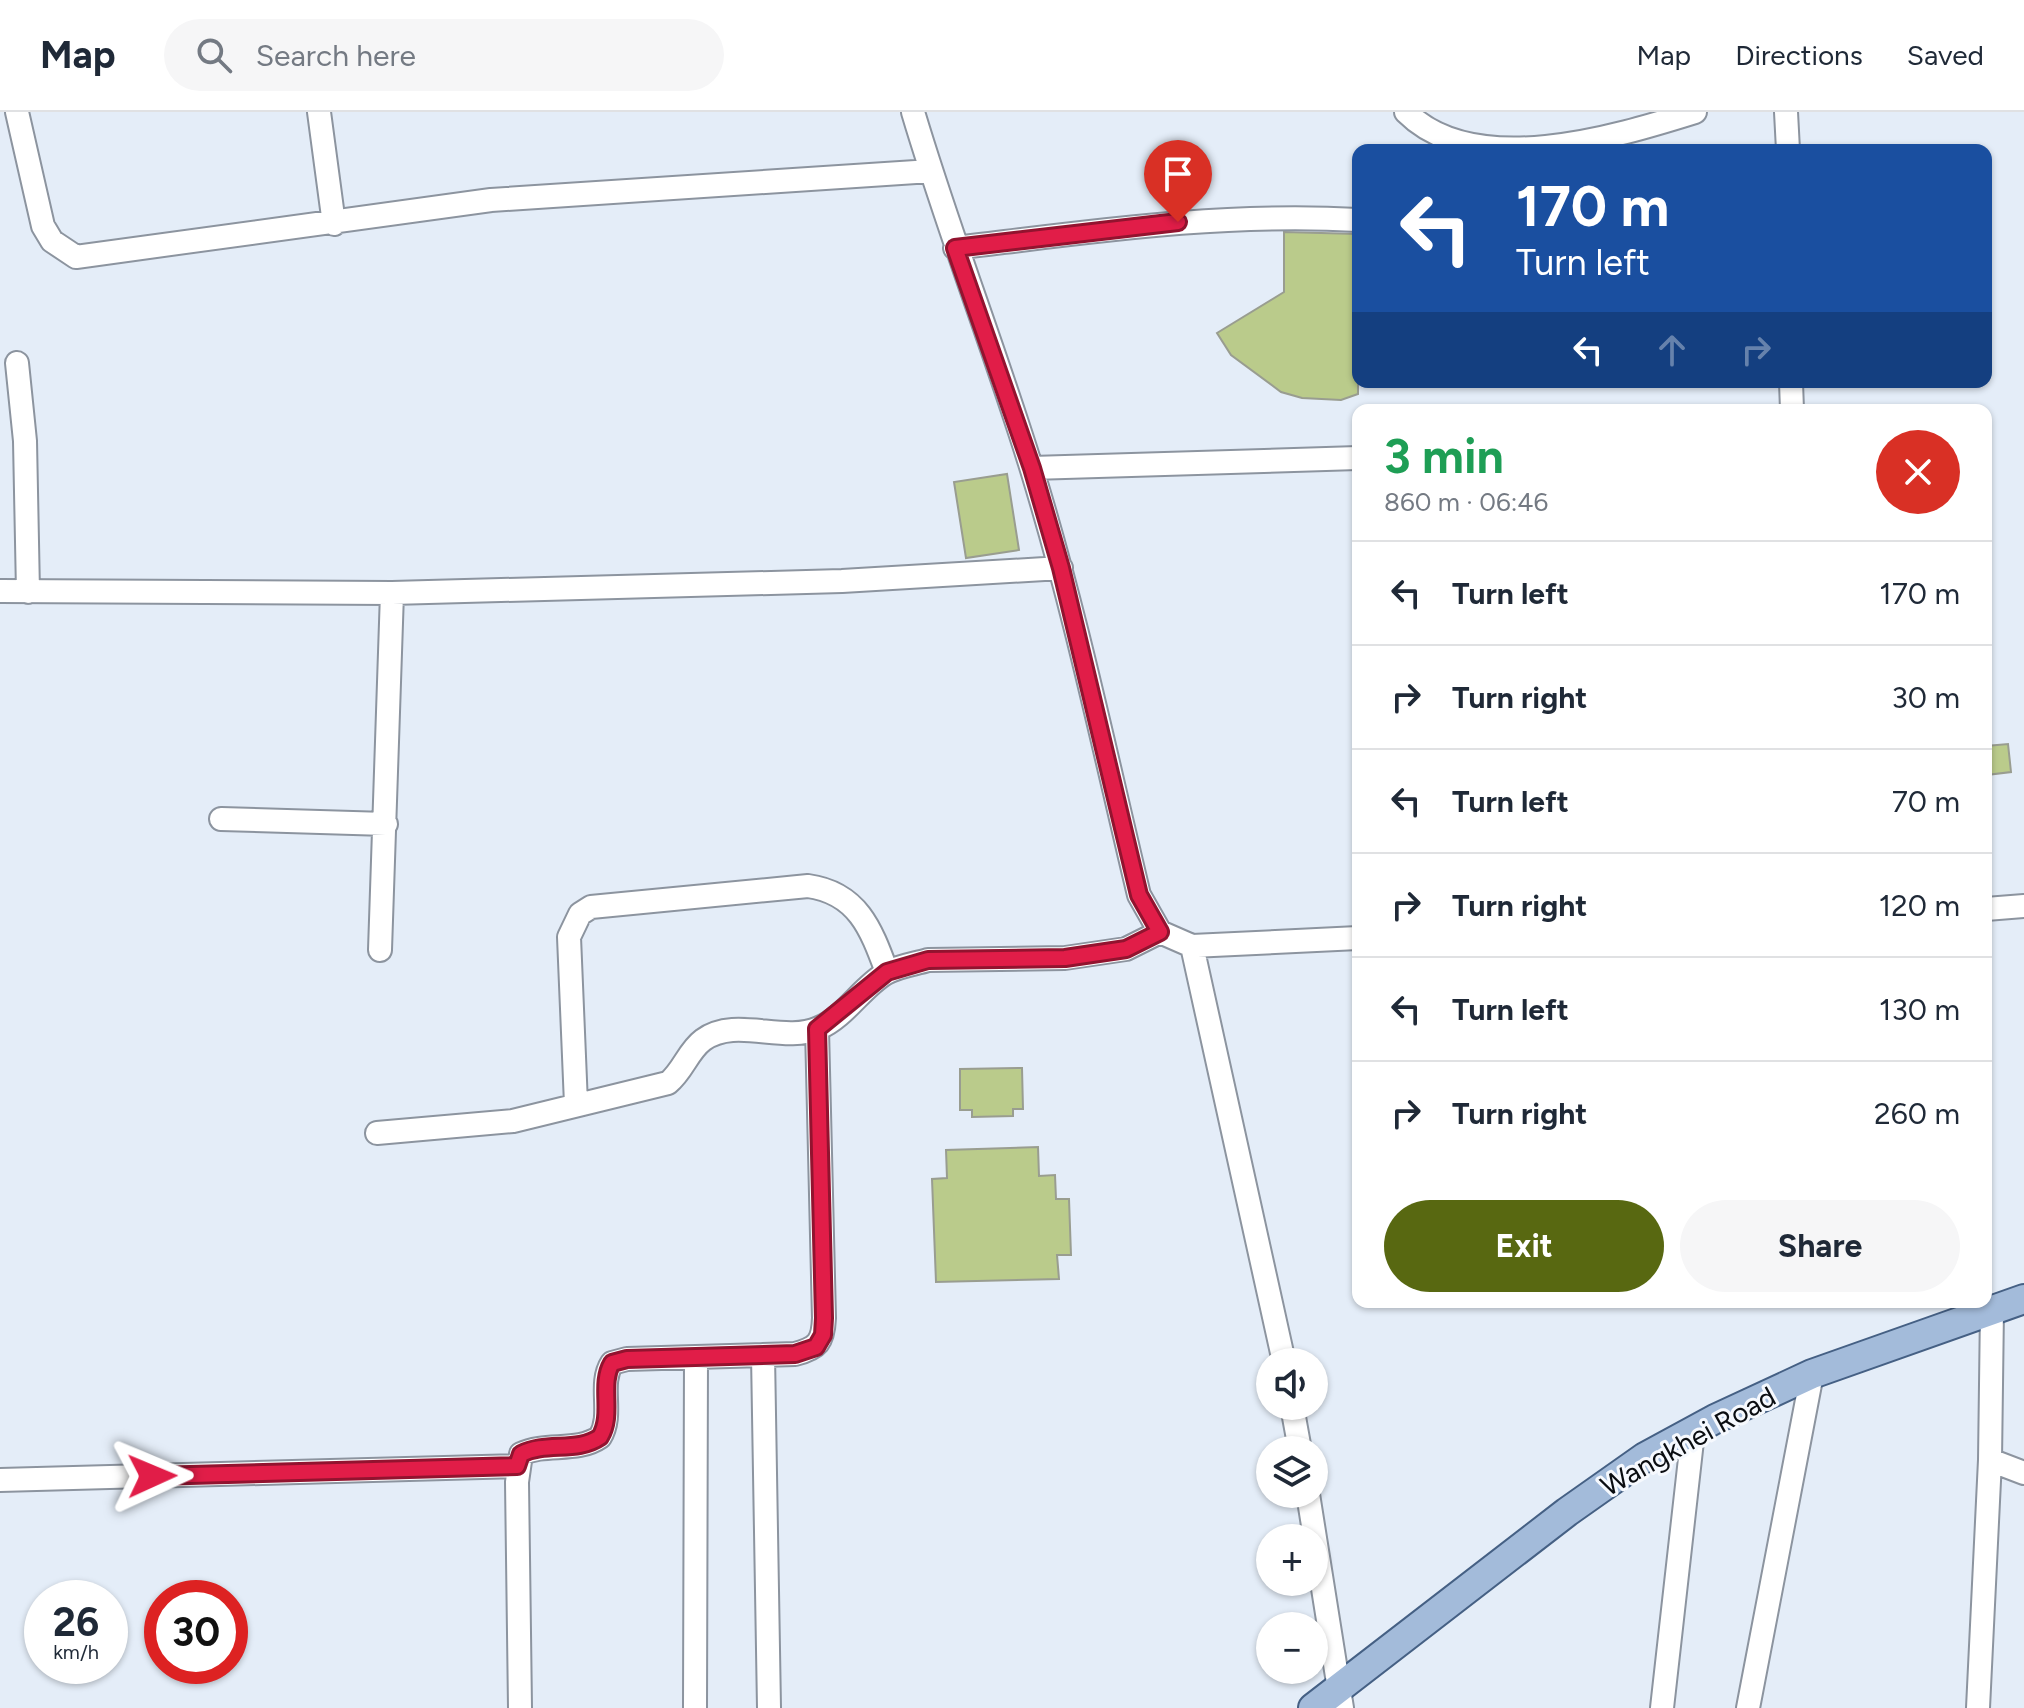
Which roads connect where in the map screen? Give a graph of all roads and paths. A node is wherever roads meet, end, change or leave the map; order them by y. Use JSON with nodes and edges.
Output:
{"nodes":[{"id":1,"x":17,"y":112,"type":"edge"},
{"id":2,"x":319,"y":112,"type":"edge"},
{"id":3,"x":913,"y":112,"type":"edge"},
{"id":4,"x":1406,"y":112,"type":"edge"},
{"id":5,"x":1695,"y":112,"type":"edge"},
{"id":6,"x":1786,"y":112,"type":"edge"},
{"id":7,"x":1465,"y":144,"type":"edge"},
{"id":8,"x":1536,"y":144,"type":"edge"},
{"id":9,"x":1788,"y":144,"type":"edge"},
{"id":10,"x":931,"y":171,"type":"junction"},
{"id":11,"x":1352,"y":220,"type":"edge"},
{"id":12,"x":334,"y":224,"type":"junction"},
{"id":13,"x":955,"y":248,"type":"junction"},
{"id":14,"x":17,"y":363,"type":"dead end"},
{"id":15,"x":1352,"y":458,"type":"edge"},
{"id":16,"x":1032,"y":468,"type":"junction"},
{"id":17,"x":1061,"y":568,"type":"junction"},
{"id":18,"x":0,"y":591,"type":"edge"},
{"id":19,"x":28,"y":592,"type":"junction"},
{"id":20,"x":392,"y":593,"type":"junction"},
{"id":21,"x":221,"y":819,"type":"dead end"},
{"id":22,"x":386,"y":824,"type":"junction"},
{"id":23,"x":2024,"y":906,"type":"edge"},
{"id":24,"x":1992,"y":909,"type":"edge"},
{"id":25,"x":1160,"y":932,"type":"junction"},
{"id":26,"x":1352,"y":938,"type":"edge"},
{"id":27,"x":1192,"y":946,"type":"junction"},
{"id":28,"x":380,"y":950,"type":"dead end"},
{"id":29,"x":887,"y":972,"type":"junction"},
{"id":30,"x":817,"y":1029,"type":"junction"},
{"id":31,"x":576,"y":1104,"type":"junction"},
{"id":32,"x":377,"y":1133,"type":"dead end"},
{"id":33,"x":2024,"y":1299,"type":"edge"},
{"id":34,"x":1992,"y":1309,"type":"junction"},
{"id":35,"x":1281,"y":1348,"type":"edge"},
{"id":36,"x":763,"y":1355,"type":"junction"},
{"id":37,"x":696,"y":1357,"type":"junction"},
{"id":38,"x":1812,"y":1374,"type":"junction"},
{"id":39,"x":1693,"y":1432,"type":"junction"},
{"id":40,"x":1990,"y":1460,"type":"junction"},
{"id":41,"x":517,"y":1466,"type":"junction"},
{"id":42,"x":2024,"y":1473,"type":"edge"},
{"id":43,"x":0,"y":1480,"type":"edge"},
{"id":44,"x":1310,"y":1508,"type":"edge"},
{"id":45,"x":1341,"y":1698,"type":"edge"},
{"id":46,"x":520,"y":1708,"type":"edge"},
{"id":47,"x":695,"y":1708,"type":"edge"},
{"id":48,"x":769,"y":1708,"type":"edge"},
{"id":49,"x":1313,"y":1708,"type":"edge"},
{"id":50,"x":1662,"y":1708,"type":"edge"},
{"id":51,"x":1748,"y":1708,"type":"edge"},
{"id":52,"x":1978,"y":1708,"type":"edge"}],
"edges":[{"from":1,"to":12,"type":"street"},
{"from":2,"to":12,"type":"street"},
{"from":3,"to":10,"type":"street"},
{"from":4,"to":7,"type":"street"},
{"from":5,"to":8,"type":"street"},
{"from":6,"to":9,"type":"street"},
{"from":10,"to":12,"type":"street"},
{"from":10,"to":13,"type":"street"},
{"from":11,"to":13,"type":"street"},
{"from":13,"to":16,"type":"street"},
{"from":14,"to":19,"type":"street"},
{"from":15,"to":16,"type":"street"},
{"from":16,"to":17,"type":"street"},
{"from":17,"to":20,"type":"street"},
{"from":17,"to":25,"type":"street"},
{"from":18,"to":19,"type":"street"},
{"from":19,"to":20,"type":"street"},
{"from":20,"to":22,"type":"street"},
{"from":21,"to":22,"type":"street"},
{"from":22,"to":28,"type":"street"},
{"from":23,"to":24,"type":"street"},
{"from":25,"to":27,"type":"street"},
{"from":25,"to":29,"type":"street"},
{"from":26,"to":27,"type":"street"},
{"from":27,"to":35,"type":"street"},
{"from":29,"to":30,"type":"street"},
{"from":29,"to":31,"type":"street"},
{"from":30,"to":31,"type":"street"},
{"from":30,"to":36,"type":"street"},
{"from":31,"to":32,"type":"street"},
{"from":33,"to":34,"type":"main road","name":"Wangkhei Road"},
{"from":34,"to":38,"type":"main road","name":"Wangkhei Road"},
{"from":34,"to":40,"type":"street"},
{"from":36,"to":37,"type":"street"},
{"from":36,"to":48,"type":"street"},
{"from":37,"to":41,"type":"street"},
{"from":37,"to":47,"type":"street"},
{"from":38,"to":39,"type":"main road","name":"Wangkhei Road"},
{"from":38,"to":51,"type":"street"},
{"from":39,"to":45,"type":"main road","name":"Wangkhei Road"},
{"from":39,"to":50,"type":"street"},
{"from":40,"to":42,"type":"street"},
{"from":40,"to":52,"type":"street"},
{"from":41,"to":43,"type":"street"},
{"from":41,"to":46,"type":"street"},
{"from":44,"to":45,"type":"street"},
{"from":45,"to":49,"type":"main road","name":"Wangkhei Road"}]}
